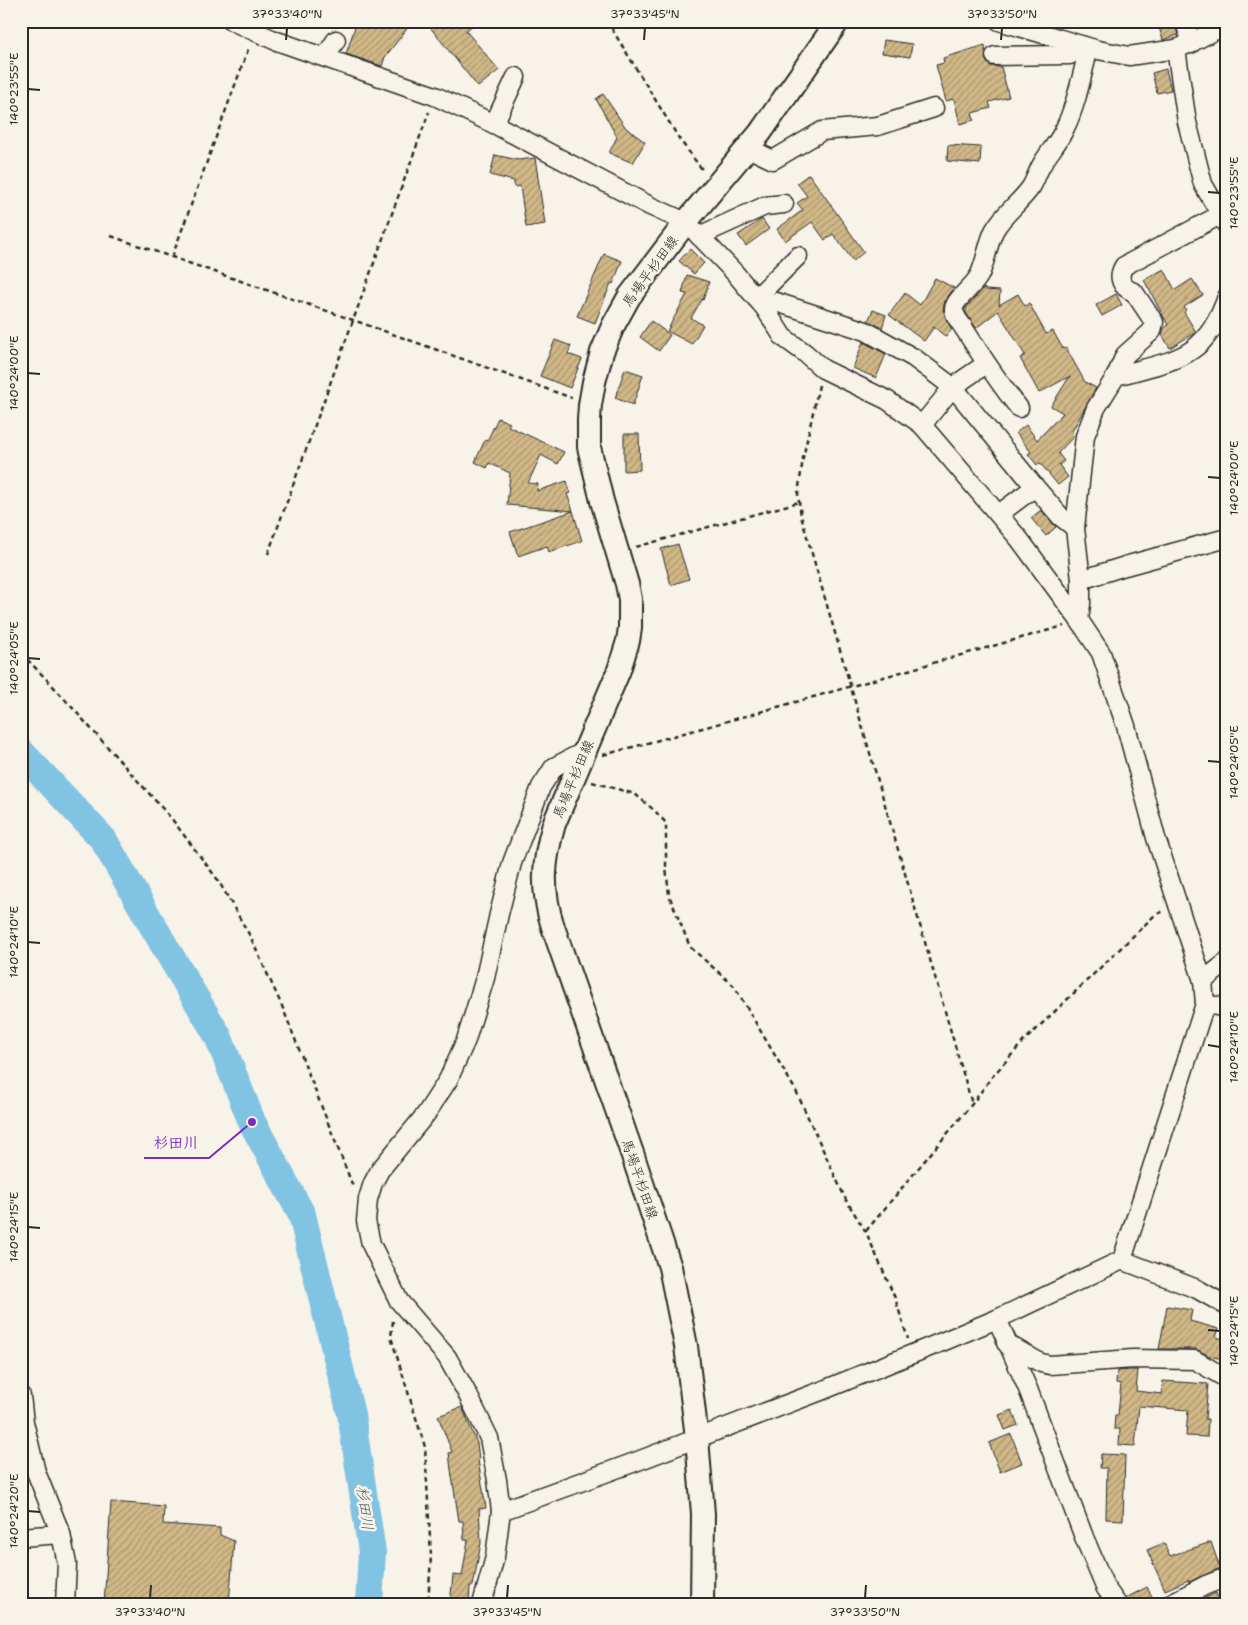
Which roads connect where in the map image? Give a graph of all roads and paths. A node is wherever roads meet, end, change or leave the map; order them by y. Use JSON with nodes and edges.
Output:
{"nodes":[{"id":1,"x":232,"y":21,"type":"edge"},
{"id":2,"x":607,"y":21,"type":"edge"},
{"id":3,"x":838,"y":21,"type":"edge"},
{"id":4,"x":999,"y":21,"type":"edge"},
{"id":5,"x":1185,"y":21,"type":"edge"},
{"id":6,"x":1227,"y":24,"type":"edge"},
{"id":7,"x":255,"y":31,"type":"junction"},
{"id":8,"x":336,"y":40,"type":"dead end"},
{"id":9,"x":1184,"y":46,"type":"junction"},
{"id":10,"x":1087,"y":47,"type":"junction"},
{"id":11,"x":995,"y":56,"type":"dead end"},
{"id":12,"x":325,"y":57,"type":"junction"},
{"id":13,"x":516,"y":77,"type":"dead end"},
{"id":14,"x":435,"y":96,"type":"junction"},
{"id":15,"x":934,"y":108,"type":"dead end"},
{"id":16,"x":494,"y":124,"type":"junction"},
{"id":17,"x":748,"y":148,"type":"junction"},
{"id":18,"x":715,"y":187,"type":"junction"},
{"id":19,"x":784,"y":204,"type":"dead end"},
{"id":20,"x":1224,"y":220,"type":"edge"},
{"id":21,"x":692,"y":229,"type":"junction"},
{"id":22,"x":111,"y":236,"type":"dead end"},
{"id":23,"x":798,"y":256,"type":"dead end"},
{"id":24,"x":172,"y":257,"type":"junction"},
{"id":25,"x":1227,"y":297,"type":"edge"},
{"id":26,"x":760,"y":302,"type":"junction"},
{"id":27,"x":353,"y":320,"type":"junction"},
{"id":28,"x":986,"y":364,"type":"junction"},
{"id":29,"x":823,"y":369,"type":"junction"},
{"id":30,"x":1116,"y":376,"type":"junction"},
{"id":31,"x":954,"y":388,"type":"junction"},
{"id":32,"x":590,"y":404,"type":"junction"},
{"id":33,"x":1019,"y":408,"type":"dead end"},
{"id":34,"x":922,"y":425,"type":"junction"},
{"id":35,"x":1035,"y":488,"type":"junction"},
{"id":36,"x":799,"y":502,"type":"junction"},
{"id":37,"x":999,"y":514,"type":"junction"},
{"id":38,"x":1076,"y":528,"type":"junction"},
{"id":39,"x":1227,"y":538,"type":"edge"},
{"id":40,"x":618,"y":552,"type":"junction"},
{"id":41,"x":268,"y":554,"type":"dead end"},
{"id":42,"x":1081,"y":580,"type":"junction"},
{"id":43,"x":1079,"y":620,"type":"junction"},
{"id":44,"x":21,"y":653,"type":"edge"},
{"id":45,"x":851,"y":685,"type":"junction"},
{"id":46,"x":585,"y":751,"type":"junction"},
{"id":47,"x":590,"y":782,"type":"dead end"},
{"id":48,"x":1177,"y":906,"type":"junction"},
{"id":49,"x":1227,"y":962,"type":"edge"},
{"id":50,"x":1203,"y":981,"type":"junction"},
{"id":51,"x":1205,"y":1004,"type":"junction"},
{"id":52,"x":1227,"y":1008,"type":"edge"},
{"id":53,"x":972,"y":1104,"type":"junction"},
{"id":54,"x":356,"y":1193,"type":"dead end"},
{"id":55,"x":866,"y":1232,"type":"junction"},
{"id":56,"x":1122,"y":1260,"type":"junction"},
{"id":57,"x":396,"y":1294,"type":"junction"},
{"id":58,"x":1227,"y":1306,"type":"edge"},
{"id":59,"x":996,"y":1319,"type":"junction"},
{"id":60,"x":1006,"y":1343,"type":"junction"},
{"id":61,"x":912,"y":1354,"type":"junction"},
{"id":62,"x":1225,"y":1381,"type":"edge"},
{"id":63,"x":21,"y":1396,"type":"edge"},
{"id":64,"x":697,"y":1438,"type":"junction"},
{"id":65,"x":501,"y":1511,"type":"junction"},
{"id":66,"x":61,"y":1534,"type":"junction"},
{"id":67,"x":21,"y":1537,"type":"edge"},
{"id":68,"x":1227,"y":1577,"type":"edge"},
{"id":69,"x":65,"y":1604,"type":"edge"},
{"id":70,"x":428,"y":1604,"type":"edge"},
{"id":71,"x":482,"y":1604,"type":"edge"},
{"id":72,"x":702,"y":1604,"type":"edge"},
{"id":73,"x":1117,"y":1604,"type":"edge"},
{"id":74,"x":1169,"y":1604,"type":"edge"}],
"edges":[{"from":1,"to":7,"type":"street"},
{"from":2,"to":18,"type":"path"},
{"from":3,"to":17,"type":"main road","name":"馬場平杉田線"},
{"from":4,"to":10,"type":"street"},
{"from":5,"to":9,"type":"street"},
{"from":6,"to":9,"type":"street"},
{"from":7,"to":12,"type":"street"},
{"from":7,"to":24,"type":"path"},
{"from":8,"to":12,"type":"street"},
{"from":9,"to":10,"type":"street"},
{"from":9,"to":20,"type":"street"},
{"from":10,"to":11,"type":"street"},
{"from":10,"to":28,"type":"street"},
{"from":12,"to":14,"type":"street"},
{"from":13,"to":16,"type":"street"},
{"from":14,"to":16,"type":"street"},
{"from":14,"to":27,"type":"path"},
{"from":15,"to":17,"type":"street"},
{"from":16,"to":21,"type":"street"},
{"from":17,"to":18,"type":"main road","name":"馬場平杉田線"},
{"from":18,"to":21,"type":"main road","name":"馬場平杉田線"},
{"from":19,"to":21,"type":"street"},
{"from":20,"to":30,"type":"street"},
{"from":21,"to":26,"type":"street"},
{"from":21,"to":32,"type":"main road","name":"馬場平杉田線"},
{"from":22,"to":24,"type":"path"},
{"from":23,"to":26,"type":"street"},
{"from":24,"to":27,"type":"path"},
{"from":25,"to":30,"type":"street"},
{"from":26,"to":29,"type":"street"},
{"from":26,"to":31,"type":"street"},
{"from":27,"to":32,"type":"path"},
{"from":27,"to":41,"type":"path"},
{"from":28,"to":31,"type":"street"},
{"from":28,"to":33,"type":"street"},
{"from":29,"to":34,"type":"street"},
{"from":29,"to":36,"type":"path"},
{"from":30,"to":38,"type":"street"},
{"from":31,"to":34,"type":"street"},
{"from":31,"to":35,"type":"street"},
{"from":32,"to":40,"type":"main road","name":"馬場平杉田線"},
{"from":34,"to":37,"type":"street"},
{"from":35,"to":37,"type":"street"},
{"from":35,"to":38,"type":"street"},
{"from":36,"to":40,"type":"path"},
{"from":36,"to":45,"type":"path"},
{"from":37,"to":43,"type":"street"},
{"from":38,"to":42,"type":"street"},
{"from":39,"to":42,"type":"street"},
{"from":40,"to":46,"type":"main road","name":"馬場平杉田線"},
{"from":42,"to":43,"type":"street"},
{"from":43,"to":45,"type":"path"},
{"from":43,"to":48,"type":"street"},
{"from":44,"to":54,"type":"path"},
{"from":45,"to":46,"type":"path"},
{"from":45,"to":53,"type":"path"},
{"from":46,"to":57,"type":"street"},
{"from":46,"to":64,"type":"main road","name":"馬場平杉田線"},
{"from":47,"to":55,"type":"path"},
{"from":48,"to":50,"type":"street"},
{"from":48,"to":53,"type":"path"},
{"from":49,"to":50,"type":"street"},
{"from":50,"to":51,"type":"street"},
{"from":51,"to":52,"type":"street"},
{"from":51,"to":56,"type":"street"},
{"from":53,"to":55,"type":"path"},
{"from":55,"to":61,"type":"path"},
{"from":56,"to":58,"type":"street"},
{"from":56,"to":59,"type":"street"},
{"from":57,"to":65,"type":"street"},
{"from":57,"to":70,"type":"path"},
{"from":59,"to":60,"type":"street"},
{"from":59,"to":61,"type":"street"},
{"from":60,"to":62,"type":"street"},
{"from":60,"to":73,"type":"street"},
{"from":61,"to":64,"type":"street"},
{"from":63,"to":66,"type":"street"},
{"from":64,"to":65,"type":"street"},
{"from":64,"to":72,"type":"main road","name":"馬場平杉田線"},
{"from":65,"to":71,"type":"street"},
{"from":66,"to":67,"type":"street"},
{"from":66,"to":69,"type":"street"},
{"from":68,"to":74,"type":"street"}]}
